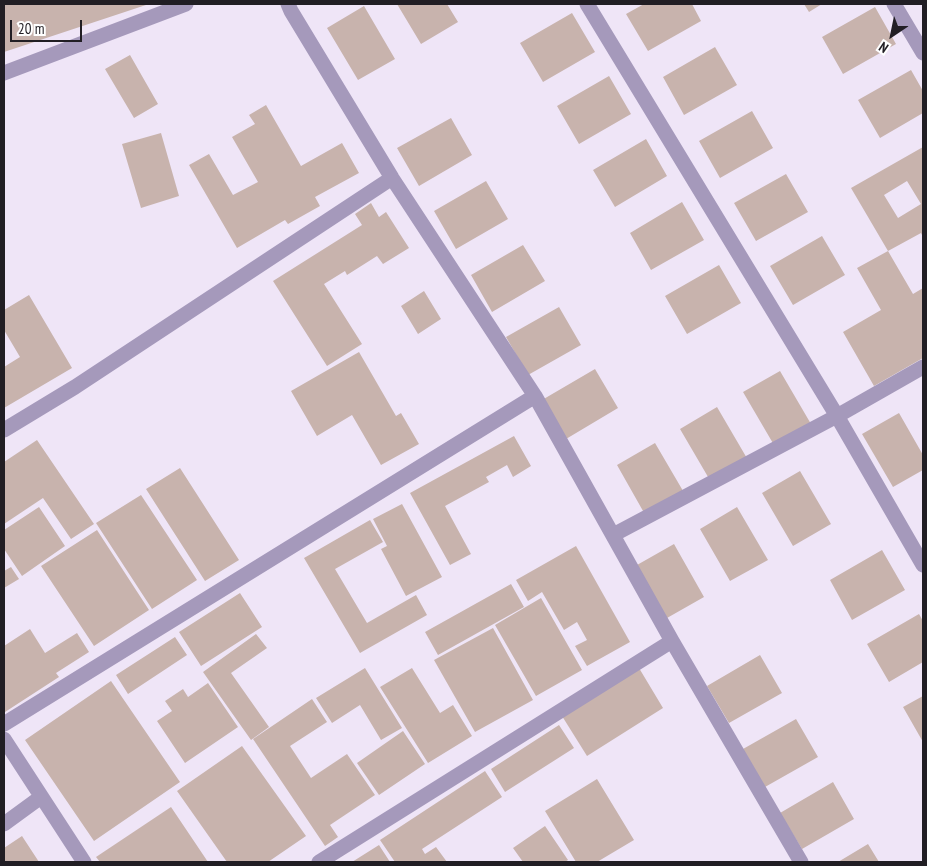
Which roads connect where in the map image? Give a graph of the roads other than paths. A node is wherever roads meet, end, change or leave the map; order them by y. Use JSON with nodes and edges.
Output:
{"nodes":[{"id":1,"x":186,"y":4,"type":"edge"},
{"id":2,"x":587,"y":4,"type":"edge"},
{"id":3,"x":894,"y":4,"type":"edge"},
{"id":4,"x":294,"y":6,"type":"edge"},
{"id":5,"x":923,"y":54,"type":"edge"},
{"id":6,"x":4,"y":73,"type":"edge"},
{"id":7,"x":392,"y":178,"type":"junction"},
{"id":8,"x":923,"y":367,"type":"edge"},
{"id":9,"x":535,"y":396,"type":"junction"},
{"id":10,"x":837,"y":416,"type":"junction"},
{"id":11,"x":4,"y":430,"type":"edge"},
{"id":12,"x":613,"y":535,"type":"junction"},
{"id":13,"x":923,"y":565,"type":"edge"},
{"id":14,"x":672,"y":641,"type":"junction"},
{"id":15,"x":4,"y":724,"type":"edge"},
{"id":16,"x":4,"y":740,"type":"edge"},
{"id":17,"x":42,"y":798,"type":"junction"},
{"id":18,"x":4,"y":824,"type":"edge"},
{"id":19,"x":84,"y":862,"type":"edge"},
{"id":20,"x":318,"y":862,"type":"edge"},
{"id":21,"x":801,"y":862,"type":"edge"}],
"edges":[{"from":1,"to":6,"type":"street"},
{"from":2,"to":10,"type":"street"},
{"from":3,"to":5,"type":"street"},
{"from":4,"to":7,"type":"street"},
{"from":7,"to":9,"type":"street"},
{"from":7,"to":11,"type":"street"},
{"from":8,"to":10,"type":"street"},
{"from":9,"to":12,"type":"street"},
{"from":9,"to":15,"type":"street"},
{"from":10,"to":12,"type":"street"},
{"from":10,"to":13,"type":"street"},
{"from":12,"to":14,"type":"street"},
{"from":14,"to":20,"type":"street"},
{"from":14,"to":21,"type":"street"},
{"from":16,"to":17,"type":"street"},
{"from":17,"to":18,"type":"street"},
{"from":17,"to":19,"type":"street"}]}
